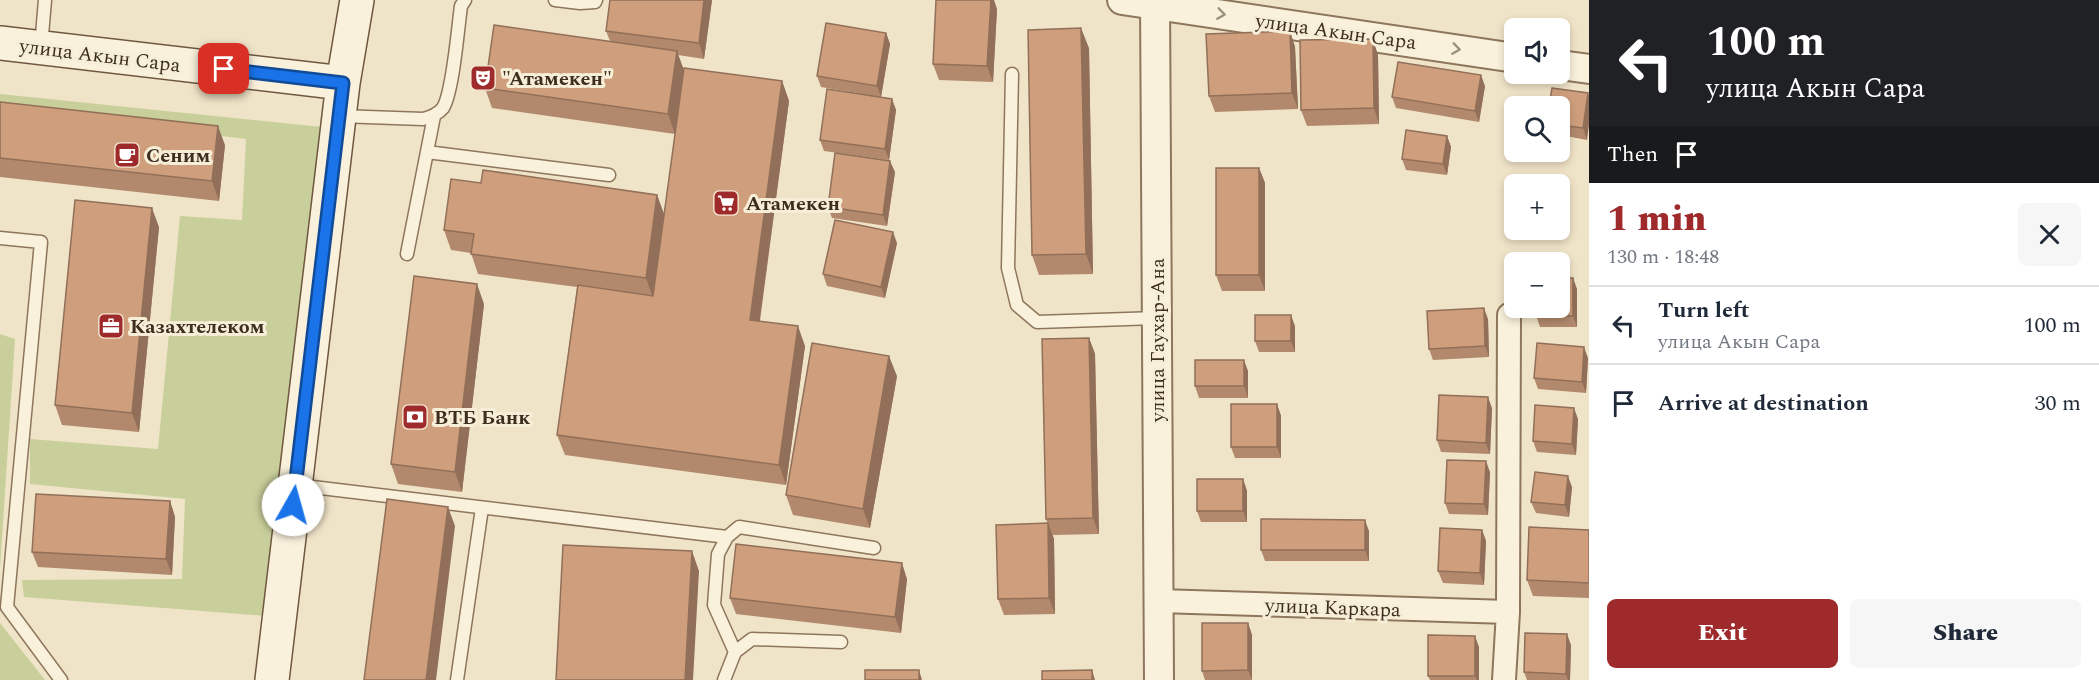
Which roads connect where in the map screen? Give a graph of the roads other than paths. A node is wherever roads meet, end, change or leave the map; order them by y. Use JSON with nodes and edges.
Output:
{"nodes":[{"id":1,"x":45,"y":0,"type":"edge"},
{"id":2,"x":357,"y":0,"type":"edge"},
{"id":3,"x":465,"y":0,"type":"edge"},
{"id":4,"x":555,"y":0,"type":"edge"},
{"id":5,"x":596,"y":0,"type":"edge"},
{"id":6,"x":1122,"y":0,"type":"edge"},
{"id":7,"x":1155,"y":2,"type":"edge"},
{"id":8,"x":0,"y":43,"type":"edge"},
{"id":9,"x":41,"y":48,"type":"junction"},
{"id":10,"x":1504,"y":56,"type":"edge"},
{"id":11,"x":1570,"y":66,"type":"edge"},
{"id":12,"x":1589,"y":69,"type":"edge"},
{"id":13,"x":1012,"y":74,"type":"dead end"},
{"id":14,"x":343,"y":83,"type":"junction"},
{"id":15,"x":339,"y":116,"type":"junction"},
{"id":16,"x":434,"y":116,"type":"junction"},
{"id":17,"x":426,"y":152,"type":"junction"},
{"id":18,"x":609,"y":175,"type":"dead end"},
{"id":19,"x":0,"y":238,"type":"edge"},
{"id":20,"x":407,"y":254,"type":"dead end"},
{"id":21,"x":1157,"y":318,"type":"junction"},
{"id":22,"x":1509,"y":318,"type":"edge"},
{"id":23,"x":295,"y":484,"type":"junction"},
{"id":24,"x":482,"y":508,"type":"junction"},
{"id":25,"x":727,"y":537,"type":"junction"},
{"id":26,"x":874,"y":548,"type":"dead end"},
{"id":27,"x":1159,"y":601,"type":"junction"},
{"id":28,"x":1508,"y":612,"type":"junction"},
{"id":29,"x":841,"y":642,"type":"dead end"},
{"id":30,"x":735,"y":652,"type":"junction"},
{"id":31,"x":61,"y":680,"type":"edge"},
{"id":32,"x":272,"y":680,"type":"edge"},
{"id":33,"x":457,"y":680,"type":"edge"},
{"id":34,"x":724,"y":680,"type":"edge"},
{"id":35,"x":1159,"y":680,"type":"edge"},
{"id":36,"x":1504,"y":680,"type":"edge"}],
"edges":[{"from":1,"to":9,"type":"lane"},
{"from":2,"to":14,"type":"main road"},
{"from":3,"to":16,"type":"lane"},
{"from":4,"to":5,"type":"lane"},
{"from":6,"to":7,"type":"street","name":"улица Акын Сара"},
{"from":7,"to":10,"type":"street","name":"улица Акын Сара","one_way":true},
{"from":7,"to":21,"type":"street","name":"улица Гаухар-Ана"},
{"from":8,"to":9,"type":"main road","name":"улица Акын Сара"},
{"from":9,"to":14,"type":"main road","name":"улица Акын Сара"},
{"from":11,"to":12,"type":"street"},
{"from":13,"to":21,"type":"lane"},
{"from":14,"to":15,"type":"main road"},
{"from":15,"to":16,"type":"lane"},
{"from":15,"to":23,"type":"main road"},
{"from":16,"to":17,"type":"lane"},
{"from":17,"to":18,"type":"lane"},
{"from":17,"to":20,"type":"lane"},
{"from":19,"to":31,"type":"lane"},
{"from":21,"to":27,"type":"street","name":"улица Гаухар-Ана"},
{"from":22,"to":28,"type":"street"},
{"from":23,"to":24,"type":"lane"},
{"from":23,"to":32,"type":"main road"},
{"from":24,"to":25,"type":"lane"},
{"from":24,"to":33,"type":"lane"},
{"from":25,"to":26,"type":"lane"},
{"from":25,"to":30,"type":"lane"},
{"from":27,"to":28,"type":"street","name":"улица Каркара"},
{"from":27,"to":35,"type":"street","name":"улица Гаухар-Ана"},
{"from":28,"to":36,"type":"street"},
{"from":29,"to":30,"type":"lane"},
{"from":30,"to":34,"type":"lane"}]}
